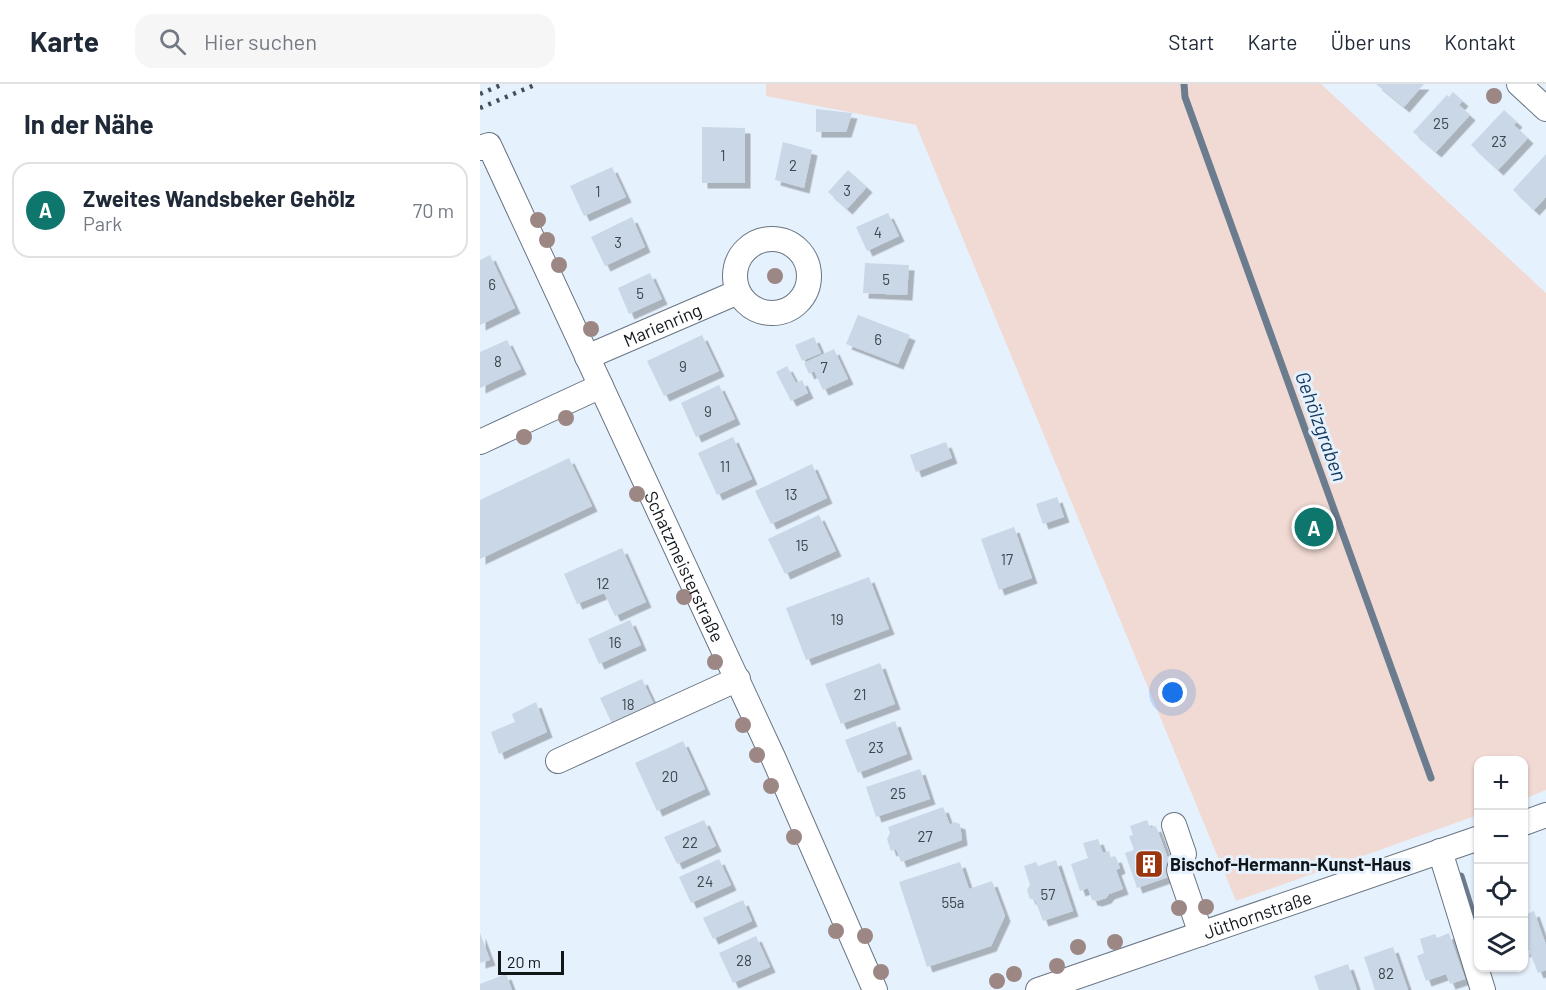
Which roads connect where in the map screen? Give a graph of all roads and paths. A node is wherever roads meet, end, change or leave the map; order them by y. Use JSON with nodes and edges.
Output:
{"nodes":[{"id":1,"x":1519,"y":84,"type":"edge"},
{"id":2,"x":1546,"y":109,"type":"edge"},
{"id":3,"x":484,"y":147,"type":"edge"},
{"id":4,"x":738,"y":292,"type":"dead end"},
{"id":5,"x":587,"y":357,"type":"junction"},
{"id":6,"x":601,"y":386,"type":"junction"},
{"id":7,"x":480,"y":442,"type":"edge"},
{"id":8,"x":738,"y":679,"type":"junction"},
{"id":9,"x":558,"y":761,"type":"dead end"},
{"id":10,"x":1546,"y":815,"type":"edge"},
{"id":11,"x":1528,"y":822,"type":"edge"},
{"id":12,"x":1174,"y":825,"type":"dead end"},
{"id":13,"x":1474,"y":840,"type":"edge"},
{"id":14,"x":1440,"y":851,"type":"junction"},
{"id":15,"x":1200,"y":934,"type":"junction"},
{"id":16,"x":875,"y":990,"type":"edge"},
{"id":17,"x":1038,"y":990,"type":"edge"},
{"id":18,"x":1483,"y":990,"type":"edge"}],
"edges":[{"from":1,"to":2,"type":"street"},
{"from":3,"to":5,"type":"street","name":"Schatzmeisterstraße"},
{"from":4,"to":5,"type":"street","name":"Marienring"},
{"from":5,"to":6,"type":"street","name":"Schatzmeisterstraße"},
{"from":6,"to":7,"type":"street"},
{"from":6,"to":8,"type":"street","name":"Schatzmeisterstraße"},
{"from":8,"to":9,"type":"street"},
{"from":8,"to":16,"type":"street","name":"Schatzmeisterstraße"},
{"from":10,"to":11,"type":"street"},
{"from":12,"to":15,"type":"street"},
{"from":13,"to":14,"type":"street","name":"Jüthornstraße"},
{"from":14,"to":15,"type":"street","name":"Jüthornstraße"},
{"from":14,"to":18,"type":"street"},
{"from":15,"to":17,"type":"street","name":"Jüthornstraße"}]}
